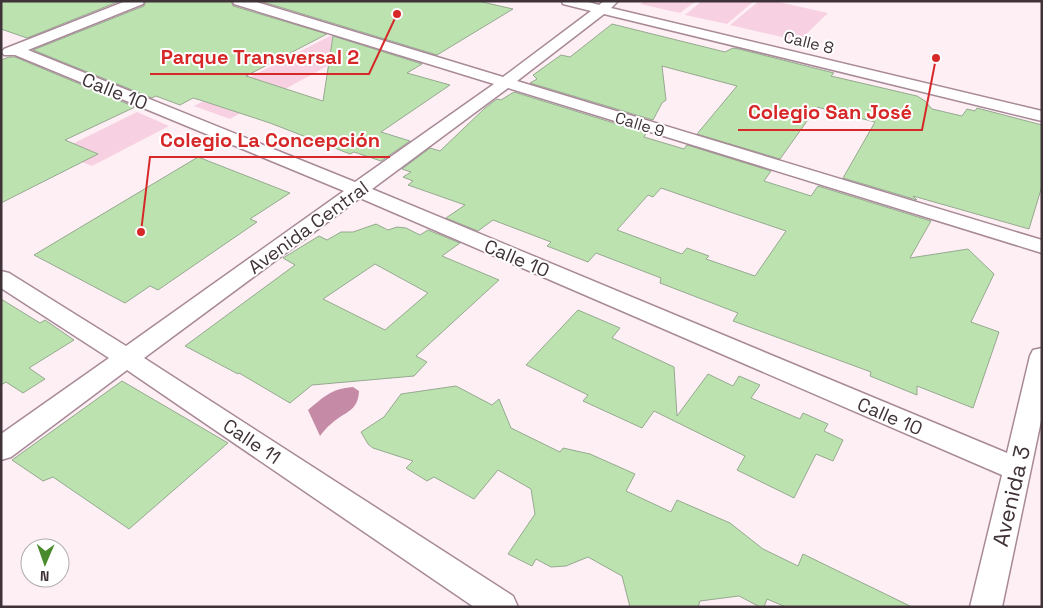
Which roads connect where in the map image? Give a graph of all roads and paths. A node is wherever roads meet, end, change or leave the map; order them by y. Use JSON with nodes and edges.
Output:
{"nodes":[{"id":1,"x":138,"y":1,"type":"edge"},
{"id":2,"x":239,"y":1,"type":"edge"},
{"id":3,"x":568,"y":1,"type":"edge"},
{"id":4,"x":606,"y":5,"type":"edge"},
{"id":5,"x":8,"y":53,"type":"edge"},
{"id":6,"x":505,"y":83,"type":"junction"},
{"id":7,"x":1042,"y":116,"type":"edge"},
{"id":8,"x":358,"y":190,"type":"junction"},
{"id":9,"x":1042,"y":247,"type":"edge"},
{"id":10,"x":1,"y":278,"type":"edge"},
{"id":11,"x":1042,"y":356,"type":"edge"},
{"id":12,"x":127,"y":358,"type":"junction"},
{"id":13,"x":1,"y":448,"type":"edge"},
{"id":14,"x":1017,"y":470,"type":"junction"},
{"id":15,"x":502,"y":607,"type":"edge"},
{"id":16,"x":986,"y":607,"type":"edge"}],
"edges":[{"from":1,"to":5,"type":"street"},
{"from":2,"to":6,"type":"street","name":"Calle 9"},
{"from":3,"to":4,"type":"street","name":"Calle 8"},
{"from":4,"to":6,"type":"street","name":"Avenida Central"},
{"from":4,"to":7,"type":"street","name":"Calle 8"},
{"from":5,"to":8,"type":"street","name":"Calle 10"},
{"from":6,"to":8,"type":"street","name":"Avenida Central"},
{"from":6,"to":9,"type":"street","name":"Calle 9"},
{"from":8,"to":12,"type":"street","name":"Avenida Central"},
{"from":8,"to":14,"type":"street","name":"Calle 10"},
{"from":10,"to":12,"type":"street","name":"Calle 11"},
{"from":11,"to":14,"type":"street","name":"Avenida 3"},
{"from":12,"to":13,"type":"street","name":"Avenida Central"},
{"from":12,"to":15,"type":"street","name":"Calle 11"},
{"from":14,"to":16,"type":"street","name":"Avenida 3"}]}
